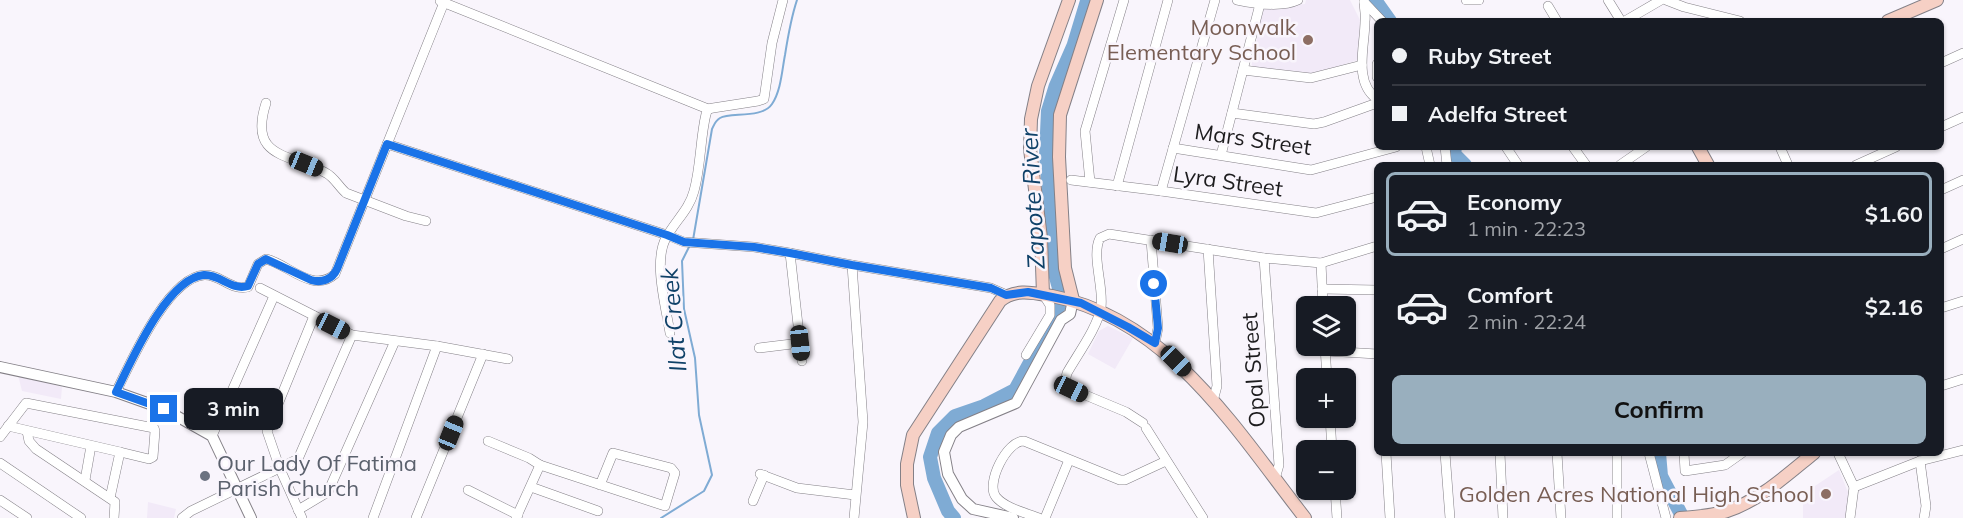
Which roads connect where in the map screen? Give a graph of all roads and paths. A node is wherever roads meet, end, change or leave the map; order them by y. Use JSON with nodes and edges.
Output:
{"nodes":[{"id":1,"x":783,"y":0,"type":"edge"},
{"id":2,"x":1069,"y":0,"type":"edge"},
{"id":3,"x":1097,"y":0,"type":"edge"},
{"id":4,"x":1124,"y":0,"type":"edge"},
{"id":5,"x":1168,"y":0,"type":"edge"},
{"id":6,"x":1215,"y":0,"type":"edge"},
{"id":7,"x":1237,"y":0,"type":"edge"},
{"id":8,"x":1298,"y":0,"type":"edge"},
{"id":9,"x":1466,"y":0,"type":"edge"},
{"id":10,"x":1608,"y":0,"type":"edge"},
{"id":11,"x":1661,"y":0,"type":"edge"},
{"id":12,"x":1666,"y":0,"type":"edge"},
{"id":13,"x":1937,"y":0,"type":"edge"},
{"id":14,"x":443,"y":1,"type":"edge"},
{"id":15,"x":1363,"y":1,"type":"edge"},
{"id":16,"x":1479,"y":1,"type":"edge"},
{"id":17,"x":1260,"y":4,"type":"junction"},
{"id":18,"x":1548,"y":6,"type":"dead end"},
{"id":19,"x":1379,"y":18,"type":"edge"},
{"id":20,"x":1555,"y":18,"type":"edge"},
{"id":21,"x":1621,"y":18,"type":"edge"},
{"id":22,"x":1628,"y":18,"type":"edge"},
{"id":23,"x":1728,"y":18,"type":"edge"},
{"id":24,"x":1895,"y":18,"type":"edge"},
{"id":25,"x":1963,"y":53,"type":"edge"},
{"id":26,"x":1944,"y":62,"type":"edge"},
{"id":27,"x":1362,"y":64,"type":"junction"},
{"id":28,"x":1243,"y":70,"type":"junction"},
{"id":29,"x":1374,"y":98,"type":"edge"},
{"id":30,"x":1374,"y":102,"type":"edge"},
{"id":31,"x":266,"y":103,"type":"dead end"},
{"id":32,"x":708,"y":109,"type":"junction"},
{"id":33,"x":1232,"y":114,"type":"junction"},
{"id":34,"x":1963,"y":117,"type":"edge"},
{"id":35,"x":1944,"y":126,"type":"edge"},
{"id":36,"x":387,"y":144,"type":"junction"},
{"id":37,"x":1173,"y":147,"type":"junction"},
{"id":38,"x":1385,"y":150,"type":"edge"},
{"id":39,"x":1640,"y":150,"type":"edge"},
{"id":40,"x":1889,"y":150,"type":"edge"},
{"id":41,"x":1221,"y":154,"type":"junction"},
{"id":42,"x":1624,"y":162,"type":"edge"},
{"id":43,"x":1863,"y":162,"type":"edge"},
{"id":44,"x":1071,"y":180,"type":"dead end"},
{"id":45,"x":1963,"y":180,"type":"edge"},
{"id":46,"x":1090,"y":182,"type":"junction"},
{"id":47,"x":1117,"y":186,"type":"junction"},
{"id":48,"x":1944,"y":189,"type":"edge"},
{"id":49,"x":1161,"y":191,"type":"junction"},
{"id":50,"x":1374,"y":198,"type":"edge"},
{"id":51,"x":364,"y":201,"type":"junction"},
{"id":52,"x":426,"y":221,"type":"dead end"},
{"id":53,"x":667,"y":235,"type":"junction"},
{"id":54,"x":1963,"y":239,"type":"edge"},
{"id":55,"x":1151,"y":240,"type":"junction"},
{"id":56,"x":1374,"y":247,"type":"edge"},
{"id":57,"x":1944,"y":248,"type":"edge"},
{"id":58,"x":1208,"y":249,"type":"junction"},
{"id":59,"x":790,"y":253,"type":"junction"},
{"id":60,"x":1264,"y":258,"type":"junction"},
{"id":61,"x":1321,"y":263,"type":"junction"},
{"id":62,"x":852,"y":265,"type":"junction"},
{"id":63,"x":260,"y":288,"type":"dead end"},
{"id":64,"x":1322,"y":289,"type":"junction"},
{"id":65,"x":1374,"y":290,"type":"edge"},
{"id":66,"x":1006,"y":295,"type":"junction"},
{"id":67,"x":274,"y":296,"type":"junction"},
{"id":68,"x":1322,"y":296,"type":"edge"},
{"id":69,"x":1059,"y":297,"type":"junction"},
{"id":70,"x":1963,"y":301,"type":"edge"},
{"id":71,"x":1944,"y":307,"type":"edge"},
{"id":72,"x":1100,"y":312,"type":"junction"},
{"id":73,"x":314,"y":316,"type":"junction"},
{"id":74,"x":670,"y":333,"type":"dead end"},
{"id":75,"x":352,"y":335,"type":"junction"},
{"id":76,"x":395,"y":341,"type":"junction"},
{"id":77,"x":800,"y":343,"type":"junction"},
{"id":78,"x":1155,"y":343,"type":"junction"},
{"id":79,"x":437,"y":346,"type":"junction"},
{"id":80,"x":759,"y":348,"type":"dead end"},
{"id":81,"x":1356,"y":352,"type":"edge"},
{"id":82,"x":483,"y":354,"type":"junction"},
{"id":83,"x":1374,"y":354,"type":"edge"},
{"id":84,"x":1026,"y":355,"type":"dead end"},
{"id":85,"x":508,"y":359,"type":"dead end"},
{"id":86,"x":802,"y":361,"type":"dead end"},
{"id":87,"x":0,"y":367,"type":"edge"},
{"id":88,"x":1963,"y":379,"type":"edge"},
{"id":89,"x":1944,"y":385,"type":"edge"},
{"id":90,"x":116,"y":392,"type":"junction"},
{"id":91,"x":1213,"y":401,"type":"junction"},
{"id":92,"x":8,"y":426,"type":"junction"},
{"id":93,"x":27,"y":431,"type":"junction"},
{"id":94,"x":212,"y":436,"type":"junction"},
{"id":95,"x":0,"y":437,"type":"edge"},
{"id":96,"x":488,"y":441,"type":"dead end"},
{"id":97,"x":91,"y":446,"type":"junction"},
{"id":98,"x":1963,"y":450,"type":"edge"},
{"id":99,"x":120,"y":452,"type":"junction"},
{"id":100,"x":1944,"y":455,"type":"edge"},
{"id":101,"x":1386,"y":456,"type":"edge"},
{"id":102,"x":1445,"y":456,"type":"edge"},
{"id":103,"x":1500,"y":456,"type":"edge"},
{"id":104,"x":1557,"y":456,"type":"edge"},
{"id":105,"x":1617,"y":456,"type":"edge"},
{"id":106,"x":1649,"y":456,"type":"edge"},
{"id":107,"x":1683,"y":456,"type":"edge"},
{"id":108,"x":1738,"y":456,"type":"edge"},
{"id":109,"x":1810,"y":456,"type":"edge"},
{"id":110,"x":1839,"y":456,"type":"edge"},
{"id":111,"x":1940,"y":456,"type":"edge"},
{"id":112,"x":1070,"y":460,"type":"junction"},
{"id":113,"x":1167,"y":461,"type":"junction"},
{"id":114,"x":1920,"y":461,"type":"junction"},
{"id":115,"x":0,"y":463,"type":"edge"},
{"id":116,"x":540,"y":465,"type":"junction"},
{"id":117,"x":280,"y":469,"type":"junction"},
{"id":118,"x":1275,"y":479,"type":"junction"},
{"id":119,"x":85,"y":480,"type":"junction"},
{"id":120,"x":600,"y":485,"type":"junction"},
{"id":121,"x":531,"y":487,"type":"junction"},
{"id":122,"x":1854,"y":487,"type":"junction"},
{"id":123,"x":238,"y":489,"type":"junction"},
{"id":124,"x":468,"y":490,"type":"dead end"},
{"id":125,"x":855,"y":495,"type":"junction"},
{"id":126,"x":110,"y":498,"type":"junction"},
{"id":127,"x":0,"y":500,"type":"edge"},
{"id":128,"x":1335,"y":500,"type":"edge"},
{"id":129,"x":753,"y":501,"type":"dead end"},
{"id":130,"x":598,"y":511,"type":"dead end"},
{"id":131,"x":193,"y":514,"type":"edge"},
{"id":132,"x":300,"y":514,"type":"edge"},
{"id":133,"x":418,"y":515,"type":"edge"},
{"id":134,"x":517,"y":517,"type":"edge"},
{"id":135,"x":27,"y":518,"type":"edge"},
{"id":136,"x":81,"y":518,"type":"edge"},
{"id":137,"x":114,"y":518,"type":"edge"},
{"id":138,"x":182,"y":518,"type":"edge"},
{"id":139,"x":251,"y":518,"type":"edge"},
{"id":140,"x":374,"y":518,"type":"edge"},
{"id":141,"x":429,"y":518,"type":"edge"},
{"id":142,"x":854,"y":518,"type":"edge"},
{"id":143,"x":914,"y":518,"type":"edge"},
{"id":144,"x":1013,"y":518,"type":"edge"},
{"id":145,"x":1039,"y":518,"type":"edge"},
{"id":146,"x":1045,"y":518,"type":"edge"},
{"id":147,"x":1203,"y":518,"type":"edge"},
{"id":148,"x":1305,"y":518,"type":"edge"},
{"id":149,"x":1336,"y":518,"type":"edge"},
{"id":150,"x":1390,"y":518,"type":"edge"},
{"id":151,"x":1450,"y":518,"type":"edge"},
{"id":152,"x":1503,"y":518,"type":"edge"},
{"id":153,"x":1561,"y":518,"type":"edge"},
{"id":154,"x":1617,"y":518,"type":"edge"},
{"id":155,"x":1666,"y":518,"type":"edge"},
{"id":156,"x":1680,"y":518,"type":"edge"},
{"id":157,"x":1686,"y":518,"type":"edge"},
{"id":158,"x":1851,"y":518,"type":"edge"},
{"id":159,"x":1924,"y":518,"type":"edge"}],
"edges":[{"from":1,"to":32,"type":"street"},
{"from":2,"to":69,"type":"main road"},
{"from":3,"to":69,"type":"main road"},
{"from":4,"to":46,"type":"street"},
{"from":5,"to":47,"type":"street"},
{"from":6,"to":37,"type":"street"},
{"from":7,"to":17,"type":"street"},
{"from":8,"to":17,"type":"street"},
{"from":9,"to":16,"type":"street"},
{"from":10,"to":21,"type":"street"},
{"from":11,"to":22,"type":"street"},
{"from":12,"to":23,"type":"street"},
{"from":13,"to":24,"type":"main road"},
{"from":14,"to":32,"type":"street"},
{"from":14,"to":36,"type":"street"},
{"from":15,"to":19,"type":"street"},
{"from":15,"to":27,"type":"street"},
{"from":17,"to":28,"type":"street"},
{"from":18,"to":20,"type":"street"},
{"from":25,"to":26,"type":"street"},
{"from":27,"to":28,"type":"street"},
{"from":27,"to":29,"type":"street"},
{"from":28,"to":33,"type":"street"},
{"from":30,"to":33,"type":"street"},
{"from":31,"to":51,"type":"street"},
{"from":32,"to":53,"type":"street"},
{"from":33,"to":41,"type":"street"},
{"from":34,"to":35,"type":"street"},
{"from":36,"to":51,"type":"street"},
{"from":36,"to":53,"type":"street"},
{"from":37,"to":41,"type":"street","name":"Mars Street"},
{"from":37,"to":49,"type":"street"},
{"from":38,"to":41,"type":"street","name":"Mars Street"},
{"from":39,"to":42,"type":"street"},
{"from":40,"to":43,"type":"street"},
{"from":44,"to":46,"type":"street","name":"Lyra Street"},
{"from":45,"to":48,"type":"street"},
{"from":46,"to":47,"type":"street","name":"Lyra Street"},
{"from":47,"to":49,"type":"street","name":"Lyra Street"},
{"from":49,"to":50,"type":"street","name":"Lyra Street"},
{"from":51,"to":52,"type":"street"},
{"from":51,"to":90,"type":"street"},
{"from":53,"to":59,"type":"street"},
{"from":53,"to":74,"type":"street"},
{"from":54,"to":57,"type":"street"},
{"from":55,"to":58,"type":"street"},
{"from":55,"to":72,"type":"street"},
{"from":55,"to":78,"type":"street"},
{"from":56,"to":61,"type":"street"},
{"from":58,"to":60,"type":"street"},
{"from":58,"to":91,"type":"street"},
{"from":59,"to":62,"type":"street"},
{"from":59,"to":77,"type":"street"},
{"from":60,"to":61,"type":"street"},
{"from":60,"to":118,"type":"street","name":"Opal Street"},
{"from":61,"to":64,"type":"street"},
{"from":62,"to":66,"type":"street"},
{"from":62,"to":125,"type":"street"},
{"from":63,"to":67,"type":"street"},
{"from":64,"to":65,"type":"street"},
{"from":64,"to":68,"type":"street"},
{"from":66,"to":69,"type":"main road"},
{"from":66,"to":143,"type":"main road"},
{"from":67,"to":73,"type":"street"},
{"from":67,"to":94,"type":"street"},
{"from":69,"to":72,"type":"main road"},
{"from":69,"to":84,"type":"street"},
{"from":69,"to":144,"type":"street"},
{"from":70,"to":71,"type":"street"},
{"from":72,"to":78,"type":"main road"},
{"from":72,"to":113,"type":"street"},
{"from":73,"to":75,"type":"street"},
{"from":73,"to":117,"type":"street"},
{"from":75,"to":76,"type":"street"},
{"from":75,"to":117,"type":"street"},
{"from":76,"to":79,"type":"street"},
{"from":76,"to":132,"type":"street"},
{"from":77,"to":80,"type":"street"},
{"from":77,"to":86,"type":"street"},
{"from":78,"to":91,"type":"main road"},
{"from":79,"to":82,"type":"street"},
{"from":79,"to":140,"type":"street"},
{"from":81,"to":83,"type":"street"},
{"from":82,"to":85,"type":"street"},
{"from":82,"to":133,"type":"street"},
{"from":87,"to":90,"type":"street"},
{"from":88,"to":89,"type":"street"},
{"from":90,"to":94,"type":"street"},
{"from":91,"to":118,"type":"main road"},
{"from":92,"to":93,"type":"street"},
{"from":92,"to":95,"type":"street"},
{"from":92,"to":99,"type":"street"},
{"from":93,"to":97,"type":"street"},
{"from":93,"to":119,"type":"street"},
{"from":94,"to":123,"type":"street"},
{"from":96,"to":116,"type":"street"},
{"from":97,"to":99,"type":"street"},
{"from":97,"to":119,"type":"street"},
{"from":98,"to":100,"type":"street"},
{"from":99,"to":126,"type":"street"},
{"from":101,"to":150,"type":"street"},
{"from":102,"to":151,"type":"street"},
{"from":103,"to":152,"type":"street"},
{"from":104,"to":153,"type":"street"},
{"from":105,"to":154,"type":"street"},
{"from":106,"to":155,"type":"street"},
{"from":107,"to":108,"type":"street"},
{"from":109,"to":157,"type":"main road"},
{"from":110,"to":122,"type":"street"},
{"from":111,"to":114,"type":"street"},
{"from":112,"to":113,"type":"street"},
{"from":112,"to":145,"type":"street"},
{"from":112,"to":146,"type":"street"},
{"from":113,"to":147,"type":"street"},
{"from":114,"to":122,"type":"street"},
{"from":114,"to":159,"type":"street"},
{"from":115,"to":136,"type":"street"},
{"from":116,"to":120,"type":"street"},
{"from":116,"to":121,"type":"street"},
{"from":117,"to":123,"type":"street"},
{"from":117,"to":132,"type":"street"},
{"from":118,"to":148,"type":"main road"},
{"from":119,"to":126,"type":"street"},
{"from":120,"to":120,"type":"street"},
{"from":121,"to":130,"type":"street"},
{"from":121,"to":134,"type":"street"},
{"from":122,"to":158,"type":"street"},
{"from":123,"to":131,"type":"street"},
{"from":123,"to":139,"type":"street"},
{"from":124,"to":134,"type":"street"},
{"from":125,"to":129,"type":"street"},
{"from":125,"to":142,"type":"street"},
{"from":126,"to":137,"type":"street"},
{"from":127,"to":135,"type":"street"},
{"from":128,"to":149,"type":"street"},
{"from":131,"to":138,"type":"street"},
{"from":133,"to":141,"type":"street"},
{"from":156,"to":157,"type":"main road"}]}
